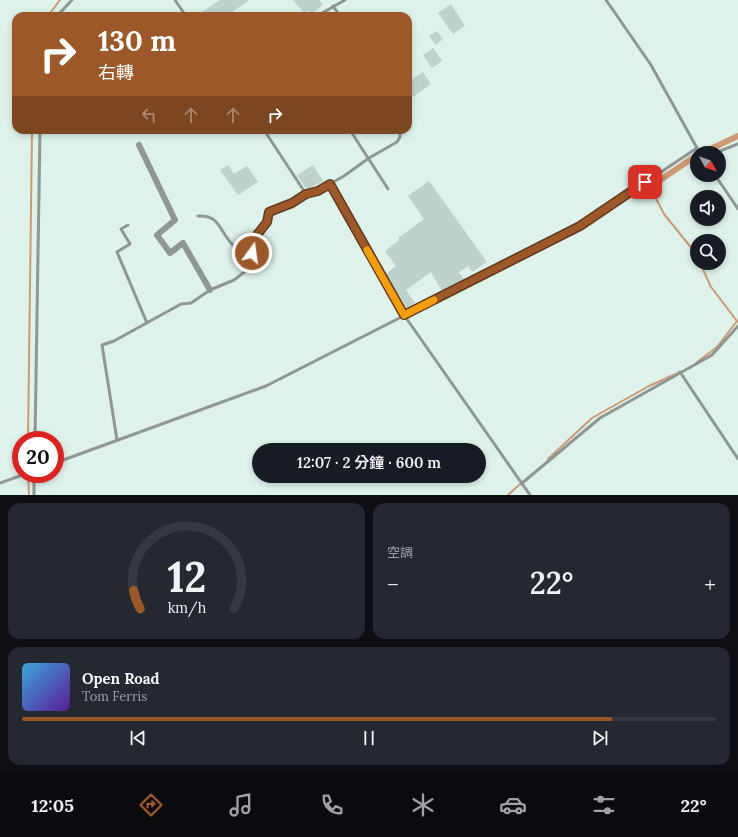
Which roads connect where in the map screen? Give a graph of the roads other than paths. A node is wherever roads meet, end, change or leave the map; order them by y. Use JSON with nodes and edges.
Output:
{"nodes":[{"id":1,"x":72,"y":0,"type":"edge"},
{"id":2,"x":175,"y":0,"type":"edge"},
{"id":3,"x":345,"y":0,"type":"edge"},
{"id":4,"x":606,"y":0,"type":"edge"},
{"id":5,"x":333,"y":6,"type":"junction"},
{"id":6,"x":61,"y":12,"type":"edge"},
{"id":7,"x":183,"y":12,"type":"edge"},
{"id":8,"x":323,"y":12,"type":"edge"},
{"id":9,"x":337,"y":12,"type":"edge"},
{"id":10,"x":40,"y":134,"type":"edge"},
{"id":11,"x":267,"y":134,"type":"edge"},
{"id":12,"x":353,"y":134,"type":"edge"},
{"id":13,"x":400,"y":134,"type":"edge"},
{"id":14,"x":738,"y":144,"type":"edge"},
{"id":15,"x":139,"y":145,"type":"dead end"},
{"id":16,"x":696,"y":146,"type":"edge"},
{"id":17,"x":726,"y":149,"type":"edge"},
{"id":18,"x":690,"y":153,"type":"edge"},
{"id":19,"x":369,"y":158,"type":"junction"},
{"id":20,"x":720,"y":182,"type":"edge"},
{"id":21,"x":330,"y":184,"type":"junction"},
{"id":22,"x":388,"y":189,"type":"dead end"},
{"id":23,"x":306,"y":194,"type":"junction"},
{"id":24,"x":738,"y":209,"type":"edge"},
{"id":25,"x":198,"y":216,"type":"dead end"},
{"id":26,"x":128,"y":225,"type":"dead end"},
{"id":27,"x":250,"y":244,"type":"junction"},
{"id":28,"x":210,"y":290,"type":"junction"},
{"id":29,"x":404,"y":315,"type":"junction"},
{"id":30,"x":147,"y":323,"type":"junction"},
{"id":31,"x":738,"y":326,"type":"edge"},
{"id":32,"x":680,"y":372,"type":"junction"},
{"id":33,"x":35,"y":431,"type":"edge"},
{"id":34,"x":117,"y":440,"type":"junction"},
{"id":35,"x":738,"y":459,"type":"edge"},
{"id":36,"x":64,"y":460,"type":"edge"},
{"id":37,"x":12,"y":479,"type":"edge"},
{"id":38,"x":0,"y":483,"type":"edge"},
{"id":39,"x":34,"y":483,"type":"edge"},
{"id":40,"x":521,"y":484,"type":"junction"},
{"id":41,"x":34,"y":495,"type":"edge"},
{"id":42,"x":530,"y":495,"type":"edge"}],
"edges":[{"from":1,"to":6,"type":"lane"},
{"from":2,"to":7,"type":"lane"},
{"from":3,"to":5,"type":"lane"},
{"from":4,"to":16,"type":"lane"},
{"from":5,"to":8,"type":"lane"},
{"from":5,"to":9,"type":"lane"},
{"from":10,"to":33,"type":"lane"},
{"from":11,"to":23,"type":"lane"},
{"from":12,"to":19,"type":"lane"},
{"from":13,"to":19,"type":"lane"},
{"from":14,"to":17,"type":"lane"},
{"from":15,"to":28,"type":"street"},
{"from":18,"to":29,"type":"lane"},
{"from":19,"to":21,"type":"lane"},
{"from":19,"to":22,"type":"lane"},
{"from":20,"to":24,"type":"lane"},
{"from":21,"to":23,"type":"lane"},
{"from":21,"to":29,"type":"lane"},
{"from":23,"to":27,"type":"lane"},
{"from":25,"to":27,"type":"lane"},
{"from":26,"to":30,"type":"lane"},
{"from":27,"to":28,"type":"lane"},
{"from":28,"to":30,"type":"lane"},
{"from":29,"to":34,"type":"lane"},
{"from":29,"to":40,"type":"lane"},
{"from":30,"to":34,"type":"lane"},
{"from":31,"to":32,"type":"lane"},
{"from":32,"to":35,"type":"lane"},
{"from":32,"to":40,"type":"lane"},
{"from":34,"to":36,"type":"lane"},
{"from":37,"to":38,"type":"lane"},
{"from":39,"to":41,"type":"lane"},
{"from":40,"to":42,"type":"lane"}]}
